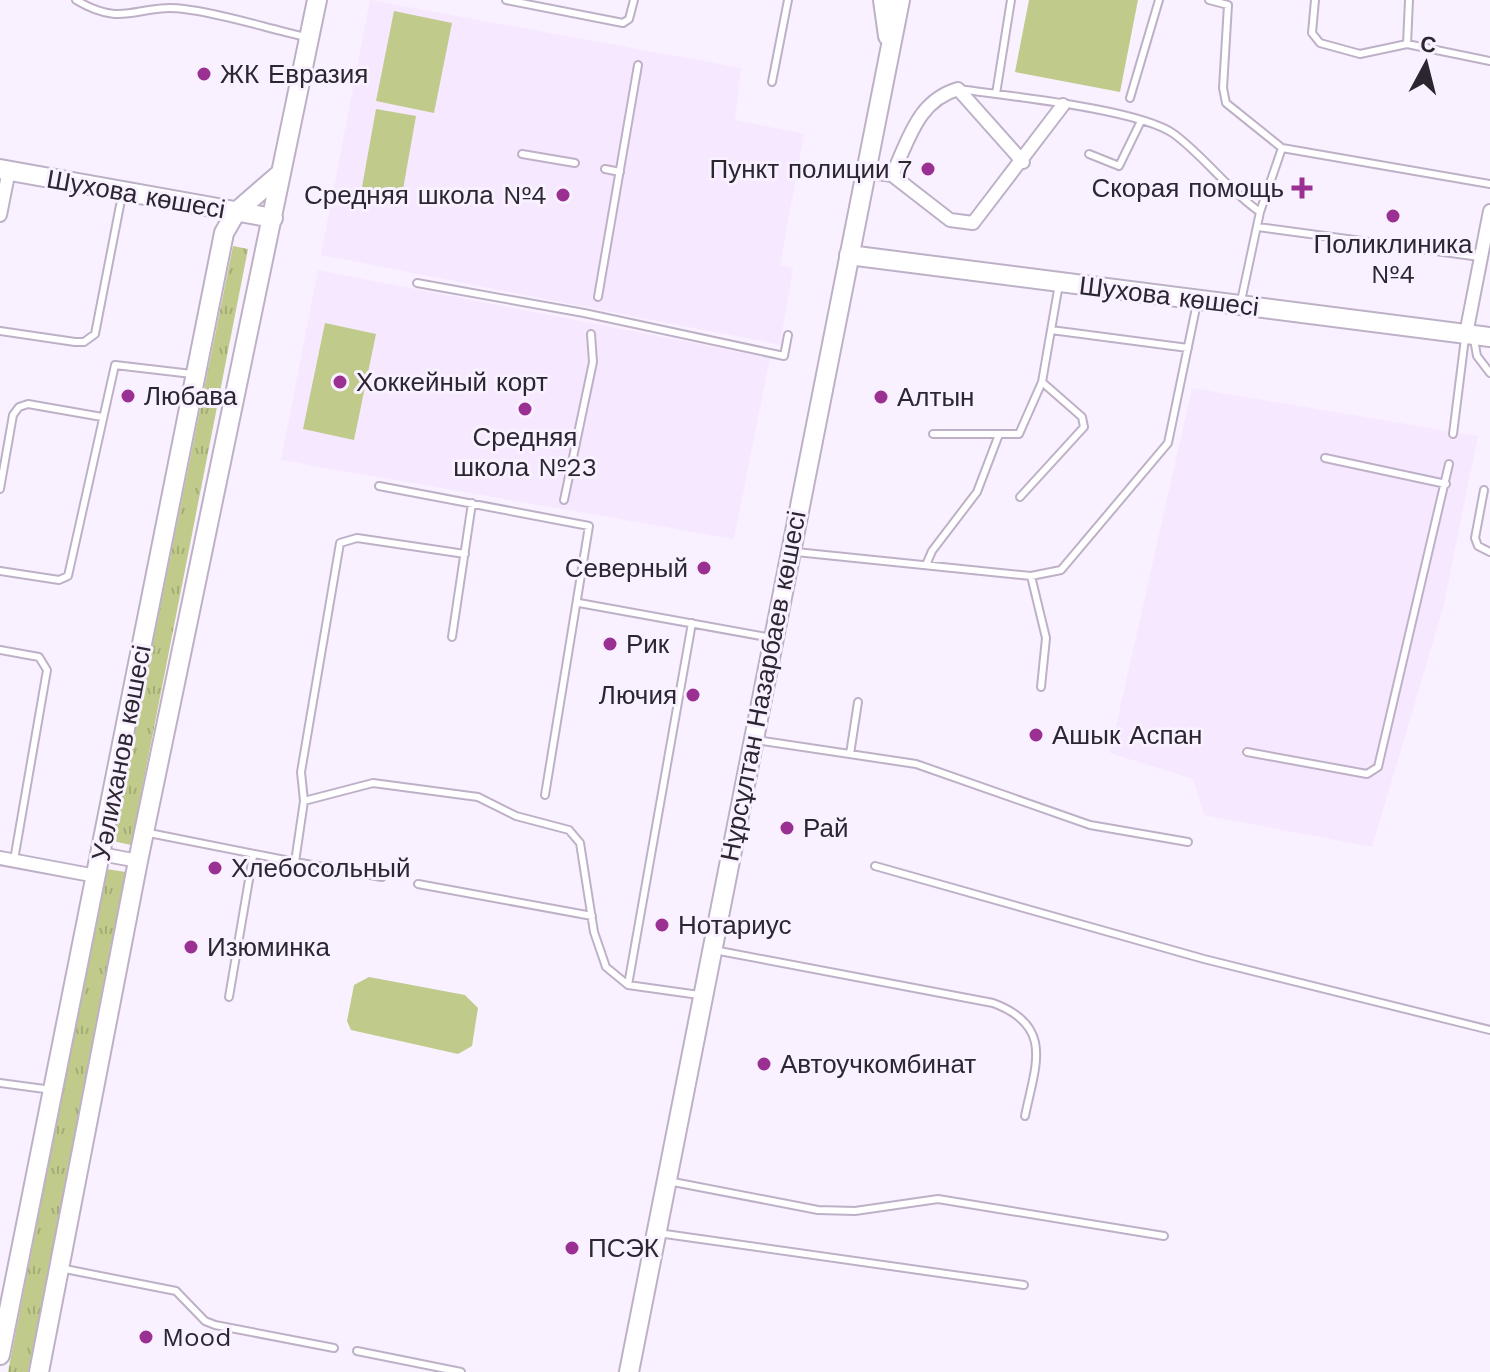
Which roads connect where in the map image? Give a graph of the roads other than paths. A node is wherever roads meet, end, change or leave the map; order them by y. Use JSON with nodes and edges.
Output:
{"nodes":[{"id":1,"x":76,"y":0,"type":"edge"},
{"id":2,"x":317,"y":0,"type":"edge"},
{"id":3,"x":506,"y":0,"type":"edge"},
{"id":4,"x":634,"y":0,"type":"edge"},
{"id":5,"x":788,"y":0,"type":"edge"},
{"id":6,"x":883,"y":0,"type":"edge"},
{"id":7,"x":900,"y":0,"type":"edge"},
{"id":8,"x":1011,"y":0,"type":"edge"},
{"id":9,"x":1159,"y":0,"type":"edge"},
{"id":10,"x":1209,"y":0,"type":"edge"},
{"id":11,"x":1315,"y":0,"type":"edge"},
{"id":12,"x":1409,"y":0,"type":"edge"},
{"id":13,"x":1228,"y":3,"type":"edge"},
{"id":14,"x":309,"y":38,"type":"junction"},
{"id":15,"x":1407,"y":44,"type":"junction"},
{"id":16,"x":890,"y":51,"type":"junction"},
{"id":17,"x":1490,"y":61,"type":"edge"},
{"id":18,"x":638,"y":65,"type":"dead end"},
{"id":19,"x":772,"y":82,"type":"dead end"},
{"id":20,"x":958,"y":89,"type":"junction"},
{"id":21,"x":996,"y":94,"type":"junction"},
{"id":22,"x":1130,"y":98,"type":"dead end"},
{"id":23,"x":1063,"y":105,"type":"junction"},
{"id":24,"x":1141,"y":121,"type":"junction"},
{"id":25,"x":1282,"y":148,"type":"junction"},
{"id":26,"x":522,"y":154,"type":"dead end"},
{"id":27,"x":1089,"y":154,"type":"dead end"},
{"id":28,"x":1023,"y":162,"type":"junction"},
{"id":29,"x":575,"y":163,"type":"dead end"},
{"id":30,"x":5,"y":169,"type":"edge"},
{"id":31,"x":605,"y":169,"type":"dead end"},
{"id":32,"x":864,"y":171,"type":"junction"},
{"id":33,"x":620,"y":172,"type":"junction"},
{"id":34,"x":281,"y":173,"type":"junction"},
{"id":35,"x":892,"y":175,"type":"junction"},
{"id":36,"x":1490,"y":184,"type":"edge"},
{"id":37,"x":123,"y":191,"type":"junction"},
{"id":38,"x":1490,"y":211,"type":"edge"},
{"id":39,"x":236,"y":212,"type":"junction"},
{"id":40,"x":1260,"y":212,"type":"junction"},
{"id":41,"x":0,"y":215,"type":"edge"},
{"id":42,"x":273,"y":218,"type":"junction"},
{"id":43,"x":1258,"y":227,"type":"junction"},
{"id":44,"x":849,"y":255,"type":"junction"},
{"id":45,"x":1480,"y":257,"type":"junction"},
{"id":46,"x":1059,"y":282,"type":"junction"},
{"id":47,"x":417,"y":283,"type":"dead end"},
{"id":48,"x":598,"y":297,"type":"dead end"},
{"id":49,"x":1197,"y":300,"type":"junction"},
{"id":50,"x":1240,"y":305,"type":"junction"},
{"id":51,"x":1051,"y":330,"type":"junction"},
{"id":52,"x":0,"y":331,"type":"edge"},
{"id":53,"x":591,"y":334,"type":"dead end"},
{"id":54,"x":788,"y":335,"type":"dead end"},
{"id":55,"x":1477,"y":335,"type":"edge"},
{"id":56,"x":1188,"y":348,"type":"junction"},
{"id":57,"x":1490,"y":373,"type":"edge"},
{"id":58,"x":197,"y":374,"type":"junction"},
{"id":59,"x":1042,"y":382,"type":"junction"},
{"id":60,"x":102,"y":417,"type":"junction"},
{"id":61,"x":933,"y":434,"type":"dead end"},
{"id":62,"x":1453,"y":434,"type":"dead end"},
{"id":63,"x":998,"y":437,"type":"junction"},
{"id":64,"x":1325,"y":458,"type":"dead end"},
{"id":65,"x":1449,"y":464,"type":"dead end"},
{"id":66,"x":1446,"y":484,"type":"junction"},
{"id":67,"x":379,"y":486,"type":"dead end"},
{"id":68,"x":0,"y":489,"type":"edge"},
{"id":69,"x":1484,"y":490,"type":"dead end"},
{"id":70,"x":1020,"y":497,"type":"dead end"},
{"id":71,"x":564,"y":500,"type":"dead end"},
{"id":72,"x":472,"y":503,"type":"junction"},
{"id":73,"x":790,"y":551,"type":"junction"},
{"id":74,"x":1490,"y":552,"type":"edge"},
{"id":75,"x":465,"y":554,"type":"junction"},
{"id":76,"x":926,"y":565,"type":"junction"},
{"id":77,"x":0,"y":571,"type":"edge"},
{"id":78,"x":1031,"y":576,"type":"junction"},
{"id":79,"x":579,"y":603,"type":"junction"},
{"id":80,"x":692,"y":623,"type":"junction"},
{"id":81,"x":452,"y":637,"type":"dead end"},
{"id":82,"x":773,"y":638,"type":"junction"},
{"id":83,"x":0,"y":650,"type":"edge"},
{"id":84,"x":1041,"y":687,"type":"dead end"},
{"id":85,"x":858,"y":702,"type":"dead end"},
{"id":86,"x":752,"y":739,"type":"junction"},
{"id":87,"x":1247,"y":752,"type":"dead end"},
{"id":88,"x":850,"y":754,"type":"junction"},
{"id":89,"x":545,"y":795,"type":"dead end"},
{"id":90,"x":304,"y":801,"type":"junction"},
{"id":91,"x":144,"y":832,"type":"junction"},
{"id":92,"x":1188,"y":842,"type":"dead end"},
{"id":93,"x":101,"y":854,"type":"junction"},
{"id":94,"x":253,"y":856,"type":"junction"},
{"id":95,"x":0,"y":858,"type":"edge"},
{"id":96,"x":14,"y":861,"type":"junction"},
{"id":97,"x":138,"y":861,"type":"junction"},
{"id":98,"x":295,"y":862,"type":"junction"},
{"id":99,"x":875,"y":866,"type":"dead end"},
{"id":100,"x":96,"y":876,"type":"junction"},
{"id":101,"x":382,"y":877,"type":"dead end"},
{"id":102,"x":418,"y":884,"type":"dead end"},
{"id":103,"x":592,"y":916,"type":"junction"},
{"id":104,"x":711,"y":949,"type":"junction"},
{"id":105,"x":628,"y":985,"type":"junction"},
{"id":106,"x":702,"y":996,"type":"junction"},
{"id":107,"x":229,"y":997,"type":"dead end"},
{"id":108,"x":1490,"y":1030,"type":"edge"},
{"id":109,"x":0,"y":1083,"type":"edge"},
{"id":110,"x":55,"y":1091,"type":"junction"},
{"id":111,"x":1025,"y":1116,"type":"dead end"},
{"id":112,"x":664,"y":1180,"type":"junction"},
{"id":113,"x":654,"y":1232,"type":"junction"},
{"id":114,"x":1164,"y":1236,"type":"dead end"},
{"id":115,"x":57,"y":1268,"type":"junction"},
{"id":116,"x":1024,"y":1285,"type":"dead end"},
{"id":117,"x":334,"y":1348,"type":"dead end"},
{"id":118,"x":357,"y":1351,"type":"dead end"},
{"id":119,"x":0,"y":1355,"type":"edge"},
{"id":120,"x":39,"y":1372,"type":"edge"},
{"id":121,"x":461,"y":1372,"type":"edge"},
{"id":122,"x":629,"y":1372,"type":"edge"}],
"edges":[{"from":1,"to":14,"type":"lane"},
{"from":2,"to":14,"type":"main road","name":"Уәлиханов көшесі"},
{"from":3,"to":4,"type":"lane"},
{"from":5,"to":19,"type":"lane"},
{"from":6,"to":16,"type":"main road"},
{"from":7,"to":16,"type":"main road","name":"Нұрсұлтан Назарбаев көшесі"},
{"from":8,"to":21,"type":"lane"},
{"from":9,"to":22,"type":"lane"},
{"from":10,"to":13,"type":"lane"},
{"from":11,"to":15,"type":"lane"},
{"from":12,"to":15,"type":"lane"},
{"from":13,"to":25,"type":"lane"},
{"from":14,"to":34,"type":"main road","name":"Уәлиханов көшесі"},
{"from":15,"to":17,"type":"lane"},
{"from":16,"to":32,"type":"main road","name":"Нұрсұлтан Назарбаев көшесі"},
{"from":18,"to":33,"type":"lane"},
{"from":20,"to":21,"type":"lane"},
{"from":20,"to":28,"type":"street"},
{"from":20,"to":35,"type":"street"},
{"from":21,"to":23,"type":"lane"},
{"from":23,"to":24,"type":"lane"},
{"from":23,"to":28,"type":"street"},
{"from":24,"to":27,"type":"lane"},
{"from":24,"to":40,"type":"lane"},
{"from":25,"to":36,"type":"lane"},
{"from":25,"to":40,"type":"lane"},
{"from":26,"to":29,"type":"lane"},
{"from":28,"to":35,"type":"street"},
{"from":30,"to":37,"type":"main road","name":"Шухова көшесі"},
{"from":30,"to":41,"type":"street"},
{"from":31,"to":33,"type":"lane"},
{"from":32,"to":35,"type":"street"},
{"from":32,"to":44,"type":"main road","name":"Нұрсұлтан Назарбаев көшесі"},
{"from":33,"to":48,"type":"lane"},
{"from":34,"to":39,"type":"main road","name":"Уәлиханов көшесі"},
{"from":34,"to":42,"type":"main road","name":"Уәлиханов көшесі"},
{"from":37,"to":39,"type":"main road","name":"Шухова көшесі"},
{"from":37,"to":52,"type":"lane"},
{"from":38,"to":45,"type":"street"},
{"from":39,"to":42,"type":"main road","name":"Шухова көшесі"},
{"from":39,"to":58,"type":"main road","name":"Уәлиханов көшесі"},
{"from":40,"to":43,"type":"lane"},
{"from":42,"to":91,"type":"main road","name":"Уәлиханов көшесі"},
{"from":43,"to":45,"type":"lane"},
{"from":43,"to":50,"type":"lane"},
{"from":44,"to":46,"type":"main road","name":"Шухова көшесі"},
{"from":44,"to":73,"type":"main road","name":"Нұрсұлтан Назарбаев көшесі"},
{"from":45,"to":55,"type":"street"},
{"from":46,"to":49,"type":"main road","name":"Шухова көшесі"},
{"from":46,"to":51,"type":"lane"},
{"from":47,"to":54,"type":"lane"},
{"from":49,"to":50,"type":"main road","name":"Шухова көшесі"},
{"from":49,"to":56,"type":"lane"},
{"from":50,"to":55,"type":"main road","name":"Шухова көшесі"},
{"from":51,"to":56,"type":"lane"},
{"from":51,"to":59,"type":"lane"},
{"from":53,"to":71,"type":"lane"},
{"from":55,"to":57,"type":"lane"},
{"from":55,"to":62,"type":"lane"},
{"from":56,"to":78,"type":"lane"},
{"from":58,"to":60,"type":"lane"},
{"from":58,"to":93,"type":"main road","name":"Уәлиханов көшесі"},
{"from":59,"to":63,"type":"lane"},
{"from":59,"to":70,"type":"lane"},
{"from":60,"to":68,"type":"lane"},
{"from":60,"to":77,"type":"lane"},
{"from":61,"to":63,"type":"lane"},
{"from":63,"to":76,"type":"lane"},
{"from":64,"to":66,"type":"lane"},
{"from":65,"to":66,"type":"lane"},
{"from":66,"to":87,"type":"lane"},
{"from":67,"to":72,"type":"lane"},
{"from":69,"to":74,"type":"lane"},
{"from":72,"to":75,"type":"lane"},
{"from":72,"to":79,"type":"lane"},
{"from":73,"to":76,"type":"lane"},
{"from":73,"to":82,"type":"main road","name":"Нұрсұлтан Назарбаев көшесі"},
{"from":75,"to":81,"type":"lane"},
{"from":75,"to":90,"type":"lane"},
{"from":76,"to":78,"type":"lane"},
{"from":78,"to":84,"type":"lane"},
{"from":79,"to":80,"type":"lane"},
{"from":79,"to":89,"type":"lane"},
{"from":80,"to":82,"type":"lane"},
{"from":80,"to":105,"type":"lane"},
{"from":82,"to":86,"type":"main road","name":"Нұрсұлтан Назарбаев көшесі"},
{"from":83,"to":96,"type":"lane"},
{"from":85,"to":88,"type":"lane"},
{"from":86,"to":88,"type":"lane"},
{"from":86,"to":104,"type":"main road","name":"Нұрсұлтан Назарбаев көшесі"},
{"from":88,"to":92,"type":"lane"},
{"from":90,"to":98,"type":"lane"},
{"from":90,"to":103,"type":"lane"},
{"from":91,"to":94,"type":"lane"},
{"from":91,"to":97,"type":"main road","name":"Уәлиханов көшесі"},
{"from":93,"to":97,"type":"street"},
{"from":93,"to":100,"type":"main road","name":"Уәлиханов көшесі"},
{"from":94,"to":98,"type":"lane"},
{"from":94,"to":107,"type":"lane"},
{"from":95,"to":96,"type":"street"},
{"from":96,"to":100,"type":"street"},
{"from":97,"to":115,"type":"main road","name":"Уәлиханов көшесі"},
{"from":98,"to":101,"type":"lane"},
{"from":99,"to":108,"type":"lane"},
{"from":100,"to":110,"type":"main road","name":"Уәлиханов көшесі"},
{"from":102,"to":103,"type":"lane"},
{"from":103,"to":105,"type":"lane"},
{"from":104,"to":106,"type":"main road","name":"Нұрсұлтан Назарбаев көшесі"},
{"from":104,"to":111,"type":"lane"},
{"from":105,"to":106,"type":"lane"},
{"from":106,"to":112,"type":"main road","name":"Нұрсұлтан Назарбаев көшесі"},
{"from":109,"to":110,"type":"lane"},
{"from":110,"to":119,"type":"main road","name":"Уәлиханов көшесі"},
{"from":112,"to":113,"type":"main road","name":"Нұрсұлтан Назарбаев көшесі"},
{"from":112,"to":114,"type":"lane"},
{"from":113,"to":116,"type":"lane"},
{"from":113,"to":122,"type":"main road","name":"Нұрсұлтан Назарбаев көшесі"},
{"from":115,"to":117,"type":"lane"},
{"from":115,"to":120,"type":"main road","name":"Уәлиханов көшесі"},
{"from":118,"to":121,"type":"lane"}]}
